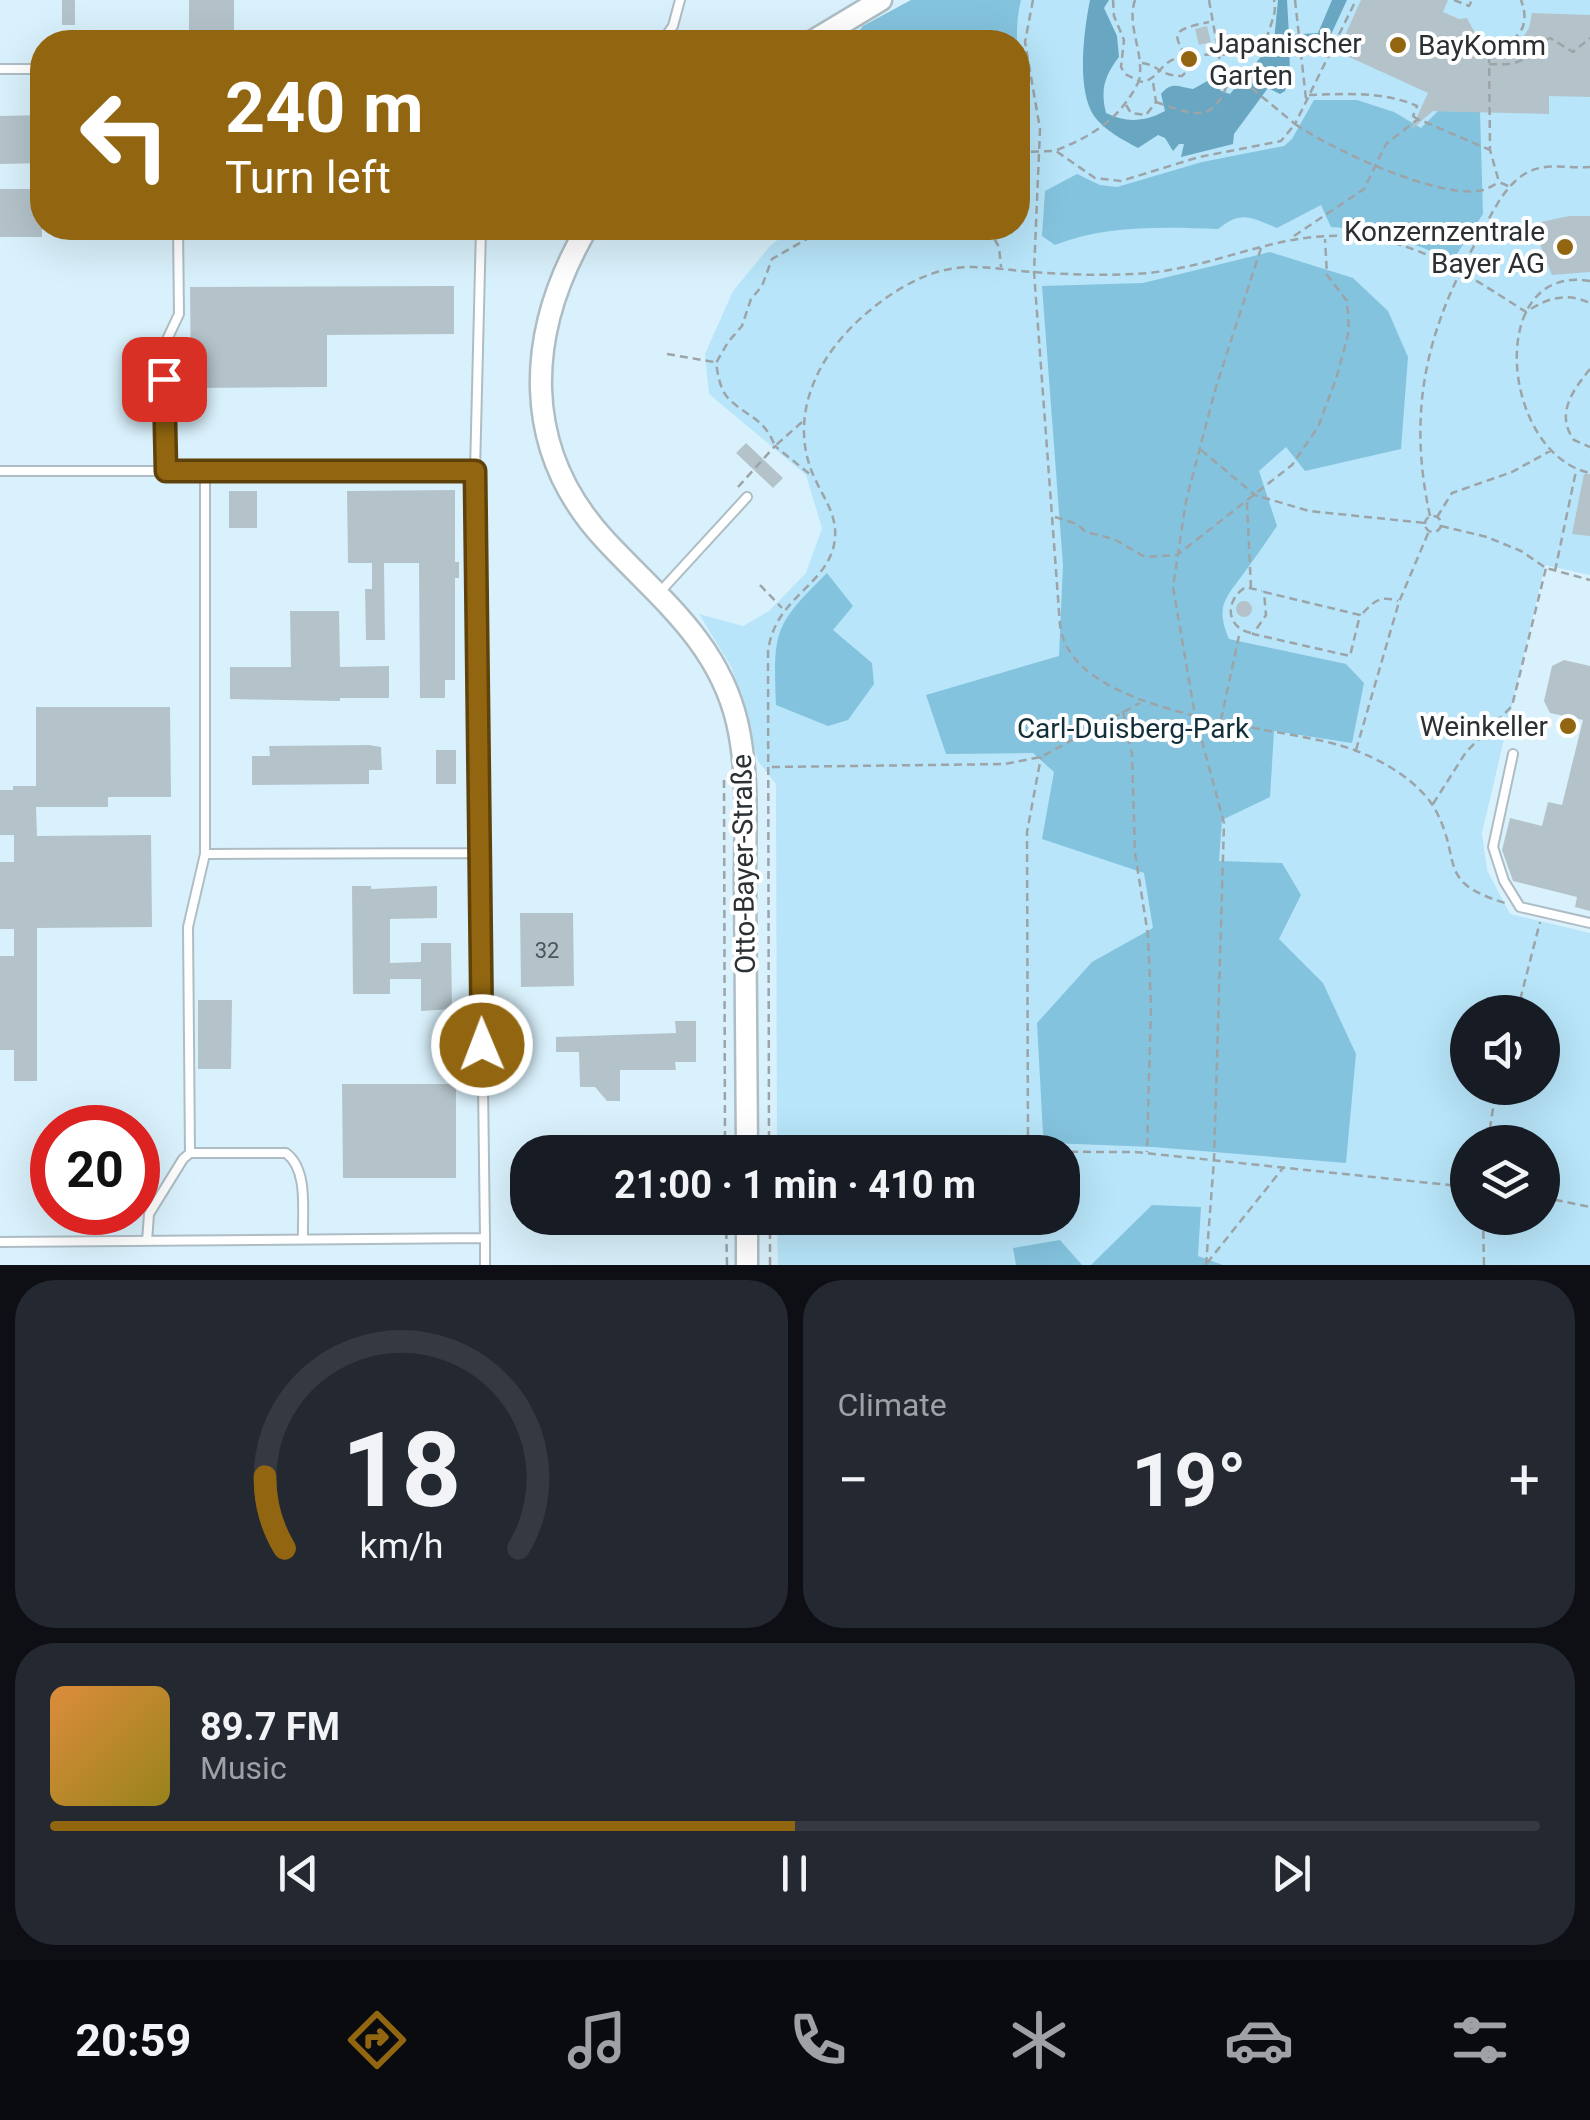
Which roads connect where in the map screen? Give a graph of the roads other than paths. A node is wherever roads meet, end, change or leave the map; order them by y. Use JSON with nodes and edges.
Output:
{"nodes":[{"id":1,"x":680,"y":0,"type":"edge"},
{"id":2,"x":880,"y":0,"type":"edge"},
{"id":3,"x":670,"y":30,"type":"edge"},
{"id":4,"x":831,"y":30,"type":"edge"},
{"id":5,"x":30,"y":69,"type":"edge"},
{"id":6,"x":0,"y":70,"type":"edge"},
{"id":7,"x":178,"y":240,"type":"edge"},
{"id":8,"x":480,"y":240,"type":"edge"},
{"id":9,"x":581,"y":240,"type":"edge"},
{"id":10,"x":0,"y":471,"type":"edge"},
{"id":11,"x":166,"y":471,"type":"junction"},
{"id":12,"x":204,"y":471,"type":"junction"},
{"id":13,"x":475,"y":471,"type":"junction"},
{"id":14,"x":747,"y":497,"type":"dead end"},
{"id":15,"x":659,"y":593,"type":"junction"},
{"id":16,"x":1512,"y":754,"type":"dead end"},
{"id":17,"x":479,"y":853,"type":"junction"},
{"id":18,"x":204,"y":854,"type":"junction"},
{"id":19,"x":1590,"y":923,"type":"edge"},
{"id":20,"x":747,"y":1135,"type":"edge"},
{"id":21,"x":190,"y":1153,"type":"junction"},
{"id":22,"x":747,"y":1235,"type":"edge"},
{"id":23,"x":485,"y":1238,"type":"junction"},
{"id":24,"x":303,"y":1240,"type":"junction"},
{"id":25,"x":147,"y":1241,"type":"junction"},
{"id":26,"x":0,"y":1242,"type":"edge"},
{"id":27,"x":485,"y":1265,"type":"edge"},
{"id":28,"x":747,"y":1265,"type":"edge"}],
"edges":[{"from":1,"to":3,"type":"lane"},
{"from":2,"to":4,"type":"street"},
{"from":5,"to":6,"type":"lane"},
{"from":7,"to":11,"type":"lane"},
{"from":8,"to":13,"type":"lane"},
{"from":9,"to":15,"type":"street","name":"Otto-Bayer-Straße"},
{"from":10,"to":11,"type":"lane"},
{"from":11,"to":12,"type":"lane"},
{"from":12,"to":13,"type":"lane"},
{"from":12,"to":18,"type":"lane"},
{"from":13,"to":17,"type":"lane"},
{"from":14,"to":15,"type":"lane"},
{"from":15,"to":20,"type":"street","name":"Otto-Bayer-Straße"},
{"from":16,"to":19,"type":"lane"},
{"from":17,"to":18,"type":"lane"},
{"from":17,"to":23,"type":"lane"},
{"from":18,"to":21,"type":"lane"},
{"from":21,"to":24,"type":"lane"},
{"from":21,"to":25,"type":"lane"},
{"from":22,"to":28,"type":"street"},
{"from":23,"to":24,"type":"lane"},
{"from":23,"to":27,"type":"lane"},
{"from":24,"to":25,"type":"lane"},
{"from":25,"to":26,"type":"lane"}]}
